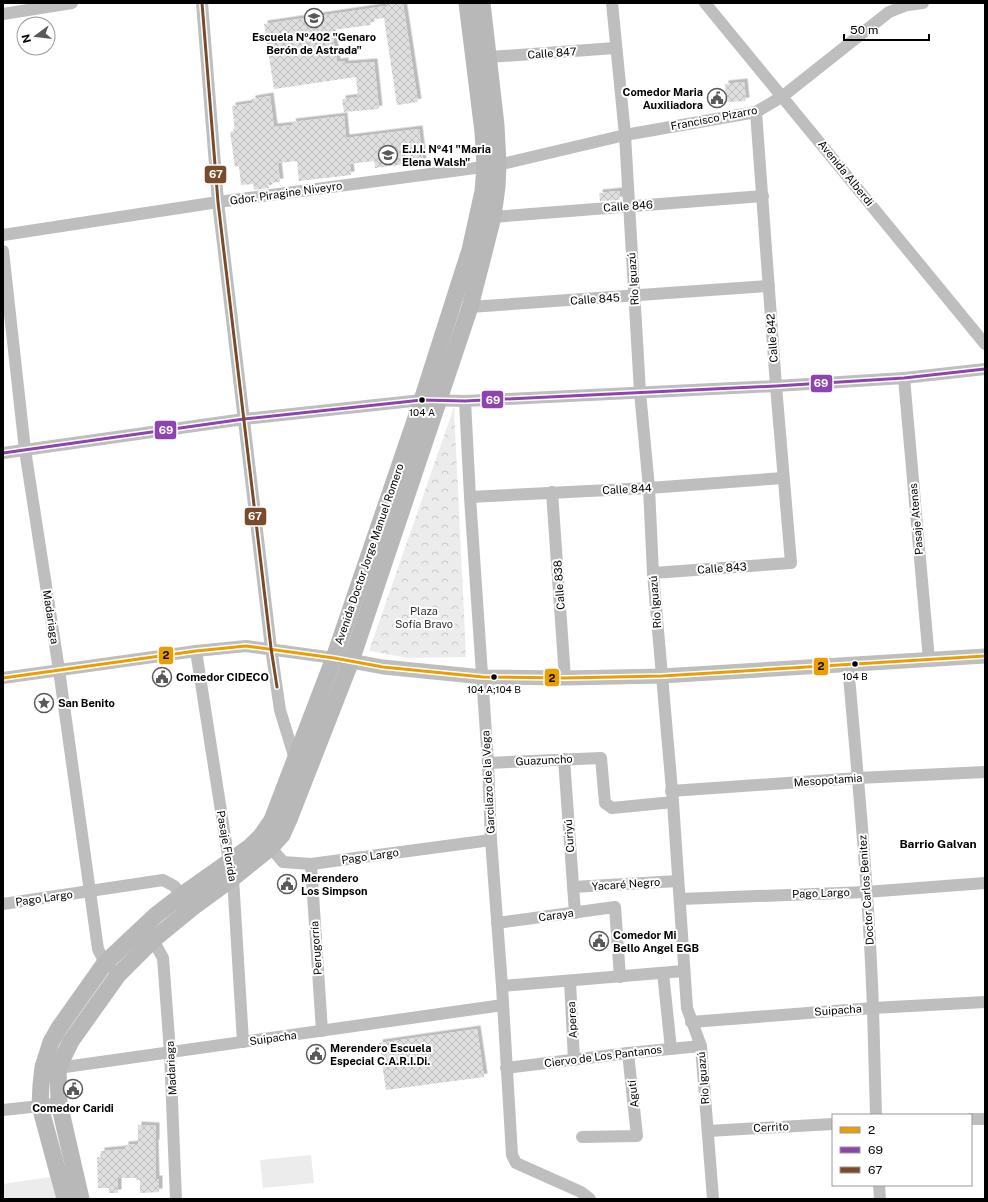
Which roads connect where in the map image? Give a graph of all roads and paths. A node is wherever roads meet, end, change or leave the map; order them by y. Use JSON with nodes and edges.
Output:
{"nodes":[{"id":1,"x":72,"y":3,"type":"edge"},
{"id":2,"x":202,"y":3,"type":"edge"},
{"id":3,"x":467,"y":3,"type":"edge"},
{"id":4,"x":482,"y":3,"type":"edge"},
{"id":5,"x":612,"y":3,"type":"edge"},
{"id":6,"x":706,"y":3,"type":"edge"},
{"id":7,"x":923,"y":3,"type":"edge"},
{"id":8,"x":3,"y":14,"type":"edge"},
{"id":9,"x":615,"y":48,"type":"junction"},
{"id":10,"x":489,"y":57,"type":"junction"},
{"id":11,"x":783,"y":96,"type":"junction"},
{"id":12,"x":756,"y":112,"type":"junction"},
{"id":13,"x":625,"y":135,"type":"junction"},
{"id":14,"x":492,"y":165,"type":"junction"},
{"id":15,"x":763,"y":196,"type":"junction"},
{"id":16,"x":218,"y":202,"type":"junction"},
{"id":17,"x":628,"y":206,"type":"junction"},
{"id":18,"x":494,"y":217,"type":"junction"},
{"id":19,"x":3,"y":235,"type":"edge"},
{"id":20,"x":3,"y":251,"type":"edge"},
{"id":21,"x":768,"y":286,"type":"junction"},
{"id":22,"x":634,"y":296,"type":"junction"},
{"id":23,"x":470,"y":307,"type":"junction"},
{"id":24,"x":985,"y":344,"type":"edge"},
{"id":25,"x":985,"y":369,"type":"edge"},
{"id":26,"x":904,"y":378,"type":"junction"},
{"id":27,"x":776,"y":386,"type":"junction"},
{"id":28,"x":640,"y":392,"type":"junction"},
{"id":29,"x":422,"y":400,"type":"junction"},
{"id":30,"x":439,"y":400,"type":"junction"},
{"id":31,"x":466,"y":401,"type":"junction"},
{"id":32,"x":244,"y":419,"type":"junction"},
{"id":33,"x":25,"y":450,"type":"junction"},
{"id":34,"x":3,"y":454,"type":"edge"},
{"id":35,"x":783,"y":478,"type":"junction"},
{"id":36,"x":649,"y":488,"type":"junction"},
{"id":37,"x":552,"y":492,"type":"junction"},
{"id":38,"x":470,"y":497,"type":"junction"},
{"id":39,"x":791,"y":563,"type":"joint"},
{"id":40,"x":653,"y":572,"type":"junction"},
{"id":41,"x":271,"y":648,"type":"junction"},
{"id":42,"x":196,"y":651,"type":"junction"},
{"id":43,"x":985,"y":656,"type":"edge"},
{"id":44,"x":334,"y":658,"type":"junction"},
{"id":45,"x":929,"y":660,"type":"junction"},
{"id":46,"x":351,"y":661,"type":"junction"},
{"id":47,"x":848,"y":665,"type":"junction"},
{"id":48,"x":59,"y":670,"type":"junction"},
{"id":49,"x":662,"y":676,"type":"junction"},
{"id":50,"x":483,"y":677,"type":"junction"},
{"id":51,"x":3,"y":678,"type":"edge"},
{"id":52,"x":565,"y":678,"type":"junction"},
{"id":53,"x":295,"y":759,"type":"junction"},
{"id":54,"x":564,"y":759,"type":"junction"},
{"id":55,"x":488,"y":763,"type":"junction"},
{"id":56,"x":985,"y":772,"type":"edge"},
{"id":57,"x":858,"y":778,"type":"junction"},
{"id":58,"x":672,"y":797,"type":"junction"},
{"id":59,"x":605,"y":803,"type":"joint"},
{"id":60,"x":491,"y":840,"type":"junction"},
{"id":61,"x":266,"y":842,"type":"junction"},
{"id":62,"x":311,"y":864,"type":"junction"},
{"id":63,"x":231,"y":870,"type":"junction"},
{"id":64,"x":678,"y":881,"type":"junction"},
{"id":65,"x":985,"y":883,"type":"edge"},
{"id":66,"x":573,"y":887,"type":"junction"},
{"id":67,"x":90,"y":892,"type":"junction"},
{"id":68,"x":866,"y":892,"type":"junction"},
{"id":69,"x":680,"y":899,"type":"junction"},
{"id":70,"x":187,"y":901,"type":"junction"},
{"id":71,"x":3,"y":904,"type":"edge"},
{"id":72,"x":574,"y":913,"type":"junction"},
{"id":73,"x":498,"y":923,"type":"junction"},
{"id":74,"x":153,"y":940,"type":"junction"},
{"id":75,"x":105,"y":963,"type":"junction"},
{"id":76,"x":684,"y":971,"type":"junction"},
{"id":77,"x":663,"y":973,"type":"junction"},
{"id":78,"x":118,"y":974,"type":"junction"},
{"id":79,"x":620,"y":977,"type":"junction"},
{"id":80,"x":570,"y":981,"type":"junction"},
{"id":81,"x":502,"y":986,"type":"junction"},
{"id":82,"x":985,"y":1002,"type":"edge"},
{"id":83,"x":503,"y":1005,"type":"junction"},
{"id":84,"x":873,"y":1008,"type":"junction"},
{"id":85,"x":691,"y":1022,"type":"junction"},
{"id":86,"x":322,"y":1031,"type":"junction"},
{"id":87,"x":243,"y":1042,"type":"junction"},
{"id":88,"x":700,"y":1046,"type":"junction"},
{"id":89,"x":671,"y":1049,"type":"junction"},
{"id":90,"x":170,"y":1052,"type":"junction"},
{"id":91,"x":628,"y":1053,"type":"junction"},
{"id":92,"x":574,"y":1060,"type":"junction"},
{"id":93,"x":51,"y":1068,"type":"junction"},
{"id":94,"x":506,"y":1068,"type":"junction"},
{"id":95,"x":59,"y":1103,"type":"junction"},
{"id":96,"x":40,"y":1106,"type":"junction"},
{"id":97,"x":3,"y":1110,"type":"edge"},
{"id":98,"x":876,"y":1114,"type":"edge"},
{"id":99,"x":972,"y":1119,"type":"edge"},
{"id":100,"x":985,"y":1119,"type":"edge"},
{"id":101,"x":832,"y":1124,"type":"edge"},
{"id":102,"x":708,"y":1131,"type":"junction"},
{"id":103,"x":582,"y":1137,"type":"dead end"},
{"id":104,"x":879,"y":1186,"type":"edge"},
{"id":105,"x":65,"y":1199,"type":"edge"},
{"id":106,"x":81,"y":1199,"type":"edge"},
{"id":107,"x":176,"y":1199,"type":"edge"},
{"id":108,"x":590,"y":1199,"type":"edge"},
{"id":109,"x":713,"y":1199,"type":"edge"},
{"id":110,"x":880,"y":1199,"type":"edge"}],
"edges":[{"from":1,"to":8,"type":"street"},
{"from":2,"to":16,"type":"street"},
{"from":3,"to":14,"type":"main road","name":"Avenida Doctor Jorge Manuel Romero"},
{"from":4,"to":10,"type":"main road","name":"Avenida Doctor Jorge Manuel Romero"},
{"from":5,"to":9,"type":"street","name":"Río Iguazú"},
{"from":6,"to":11,"type":"street","name":"Avenida Alberdi"},
{"from":7,"to":11,"type":"street","name":"Francisco Pizarro"},
{"from":9,"to":10,"type":"street","name":"Calle 847"},
{"from":9,"to":13,"type":"street","name":"Río Iguazú"},
{"from":10,"to":14,"type":"main road","name":"Avenida Doctor Jorge Manuel Romero"},
{"from":11,"to":12,"type":"street","name":"Francisco Pizarro"},
{"from":11,"to":24,"type":"street","name":"Avenida Alberdi"},
{"from":12,"to":13,"type":"street","name":"Francisco Pizarro"},
{"from":12,"to":15,"type":"street","name":"Calle 842"},
{"from":13,"to":14,"type":"street","name":"Francisco Pizarro"},
{"from":13,"to":17,"type":"street","name":"Río Iguazú"},
{"from":14,"to":16,"type":"street","name":"Gdor. Piragine Niveyro"},
{"from":14,"to":18,"type":"main road","name":"Avenida Doctor Jorge Manuel Romero"},
{"from":14,"to":29,"type":"main road","name":"Avenida Doctor Jorge Manuel Romero"},
{"from":15,"to":17,"type":"street","name":"Calle 846"},
{"from":15,"to":21,"type":"street","name":"Calle 842"},
{"from":16,"to":19,"type":"street","name":"Gdor. Piragine Niveyro"},
{"from":16,"to":32,"type":"street"},
{"from":17,"to":18,"type":"street","name":"Calle 846"},
{"from":17,"to":22,"type":"street","name":"Río Iguazú"},
{"from":18,"to":23,"type":"main road","name":"Avenida Doctor Jorge Manuel Romero"},
{"from":20,"to":33,"type":"street","name":"Madariaga"},
{"from":21,"to":22,"type":"street","name":"Calle 845"},
{"from":21,"to":27,"type":"street","name":"Calle 842"},
{"from":22,"to":23,"type":"street","name":"Calle 845"},
{"from":22,"to":28,"type":"street","name":"Río Iguazú"},
{"from":23,"to":30,"type":"main road","name":"Avenida Doctor Jorge Manuel Romero"},
{"from":25,"to":26,"type":"street"},
{"from":26,"to":27,"type":"street"},
{"from":26,"to":45,"type":"street","name":"Pasaje Atenas"},
{"from":27,"to":28,"type":"street"},
{"from":27,"to":35,"type":"street","name":"Calle 842"},
{"from":28,"to":31,"type":"street"},
{"from":28,"to":36,"type":"street","name":"Río Iguazú"},
{"from":29,"to":30,"type":"street"},
{"from":29,"to":32,"type":"street"},
{"from":29,"to":44,"type":"main road","name":"Avenida Doctor Jorge Manuel Romero"},
{"from":30,"to":31,"type":"street"},
{"from":30,"to":46,"type":"main road","name":"Avenida Doctor Jorge Manuel Romero"},
{"from":31,"to":38,"type":"street","name":"Garcilazo de la Vega"},
{"from":32,"to":33,"type":"street"},
{"from":32,"to":41,"type":"street"},
{"from":33,"to":34,"type":"street"},
{"from":33,"to":48,"type":"street","name":"Madariaga"},
{"from":35,"to":36,"type":"street","name":"Calle 844"},
{"from":35,"to":39,"type":"street","name":"Calle 842"},
{"from":36,"to":37,"type":"street","name":"Calle 844"},
{"from":36,"to":40,"type":"street","name":"Río Iguazú"},
{"from":37,"to":38,"type":"street","name":"Calle 844"},
{"from":37,"to":52,"type":"street","name":"Calle 838"},
{"from":38,"to":50,"type":"street","name":"Garcilazo de la Vega"},
{"from":39,"to":40,"type":"street","name":"Calle 843"},
{"from":40,"to":49,"type":"street","name":"Río Iguazú"},
{"from":41,"to":42,"type":"street"},
{"from":41,"to":44,"type":"street"},
{"from":41,"to":53,"type":"street"},
{"from":42,"to":48,"type":"street"},
{"from":42,"to":63,"type":"street","name":"Pasaje Florida"},
{"from":43,"to":45,"type":"street"},
{"from":44,"to":46,"type":"street"},
{"from":44,"to":53,"type":"main road","name":"Avenida Doctor Jorge Manuel Romero"},
{"from":45,"to":47,"type":"street"},
{"from":46,"to":50,"type":"street"},
{"from":46,"to":61,"type":"main road","name":"Avenida Doctor Jorge Manuel Romero"},
{"from":47,"to":49,"type":"street"},
{"from":47,"to":57,"type":"street","name":"Doctor Carlos Benitez"},
{"from":48,"to":51,"type":"street"},
{"from":48,"to":67,"type":"street","name":"Madariaga"},
{"from":49,"to":52,"type":"street"},
{"from":49,"to":58,"type":"street","name":"Río Iguazú"},
{"from":50,"to":52,"type":"street"},
{"from":50,"to":55,"type":"street","name":"Garcilazo de la Vega"},
{"from":53,"to":61,"type":"main road","name":"Avenida Doctor Jorge Manuel Romero"},
{"from":54,"to":55,"type":"street","name":"Guazuncho"},
{"from":54,"to":59,"type":"street","name":"Guazuncho"},
{"from":54,"to":66,"type":"street","name":"Curiyú"},
{"from":55,"to":60,"type":"street","name":"Garcilazo de la Vega"},
{"from":56,"to":57,"type":"street","name":"Mesopotamia"},
{"from":57,"to":58,"type":"street","name":"Mesopotamia"},
{"from":57,"to":68,"type":"street","name":"Doctor Carlos Benitez"},
{"from":58,"to":59,"type":"street","name":"Mesopotamia"},
{"from":58,"to":64,"type":"street","name":"Río Iguazú"},
{"from":60,"to":62,"type":"street","name":"Pago Largo"},
{"from":60,"to":73,"type":"street","name":"Garcilazo de la Vega"},
{"from":61,"to":62,"type":"street","name":"Pago Largo"},
{"from":61,"to":63,"type":"main road","name":"Avenida Doctor Jorge Manuel Romero"},
{"from":62,"to":86,"type":"street","name":"Perugorría"},
{"from":63,"to":70,"type":"main road","name":"Avenida Doctor Jorge Manuel Romero"},
{"from":63,"to":87,"type":"street","name":"Pasaje Florida"},
{"from":64,"to":66,"type":"street","name":"Yacaré Negro"},
{"from":64,"to":69,"type":"street","name":"Río Iguazú"},
{"from":65,"to":68,"type":"street","name":"Pago Largo"},
{"from":66,"to":72,"type":"street","name":"Curiyú"},
{"from":67,"to":70,"type":"street","name":"Pago Largo"},
{"from":67,"to":71,"type":"street","name":"Pago Largo"},
{"from":67,"to":75,"type":"street","name":"Madariaga"},
{"from":68,"to":69,"type":"street","name":"Pago Largo"},
{"from":68,"to":84,"type":"street","name":"Doctor Carlos Benitez"},
{"from":69,"to":76,"type":"street","name":"Río Iguazú"},
{"from":70,"to":74,"type":"main road","name":"Avenida Doctor Jorge Manuel Romero"},
{"from":70,"to":75,"type":"main road","name":"Avenida Doctor Jorge Manuel Romero"},
{"from":72,"to":73,"type":"street","name":"Caraya"},
{"from":72,"to":79,"type":"street","name":"Caraya"},
{"from":73,"to":81,"type":"street","name":"Garcilazo de la Vega"},
{"from":74,"to":78,"type":"main road","name":"Avenida Doctor Jorge Manuel Romero"},
{"from":74,"to":90,"type":"street","name":"Madariaga"},
{"from":75,"to":78,"type":"street","name":"Madariaga"},
{"from":75,"to":93,"type":"main road","name":"Avenida Doctor Jorge Manuel Romero"},
{"from":76,"to":77,"type":"street"},
{"from":76,"to":85,"type":"street","name":"Río Iguazú"},
{"from":77,"to":79,"type":"street"},
{"from":77,"to":89,"type":"street"},
{"from":78,"to":93,"type":"main road","name":"Avenida Doctor Jorge Manuel Romero"},
{"from":79,"to":80,"type":"street"},
{"from":80,"to":81,"type":"street"},
{"from":80,"to":92,"type":"street","name":"Aperea"},
{"from":81,"to":83,"type":"street","name":"Garcilazo de la Vega"},
{"from":82,"to":84,"type":"street","name":"Suipacha"},
{"from":83,"to":86,"type":"street","name":"Suipacha"},
{"from":83,"to":94,"type":"street","name":"Garcilazo de la Vega"},
{"from":84,"to":85,"type":"street","name":"Suipacha"},
{"from":84,"to":98,"type":"street","name":"Doctor Carlos Benitez"},
{"from":85,"to":88,"type":"street","name":"Río Iguazú"},
{"from":86,"to":87,"type":"street","name":"Suipacha"},
{"from":87,"to":90,"type":"street","name":"Suipacha"},
{"from":88,"to":89,"type":"street","name":"Ciervo de Los Pantanos"},
{"from":88,"to":102,"type":"street","name":"Río Iguazú"},
{"from":89,"to":91,"type":"street","name":"Ciervo de Los Pantanos"},
{"from":90,"to":93,"type":"street","name":"Suipacha"},
{"from":90,"to":107,"type":"street","name":"Madariaga"},
{"from":91,"to":92,"type":"street","name":"Ciervo de Los Pantanos"},
{"from":91,"to":103,"type":"street","name":"Agutí"},
{"from":92,"to":94,"type":"street","name":"Ciervo de Los Pantanos"},
{"from":93,"to":95,"type":"main road","name":"Avenida Doctor Jorge Manuel Romero"},
{"from":93,"to":96,"type":"main road","name":"Avenida Doctor Jorge Manuel Romero"},
{"from":94,"to":108,"type":"street","name":"Garcilazo de la Vega"},
{"from":95,"to":96,"type":"street"},
{"from":95,"to":106,"type":"main road","name":"Avenida Doctor Jorge Manuel Romero"},
{"from":96,"to":97,"type":"street"},
{"from":96,"to":105,"type":"main road","name":"Avenida Doctor Jorge Manuel Romero"},
{"from":99,"to":100,"type":"street"},
{"from":101,"to":102,"type":"street","name":"Cerrito"},
{"from":102,"to":109,"type":"street","name":"Río Iguazú"},
{"from":104,"to":110,"type":"street"}]}
